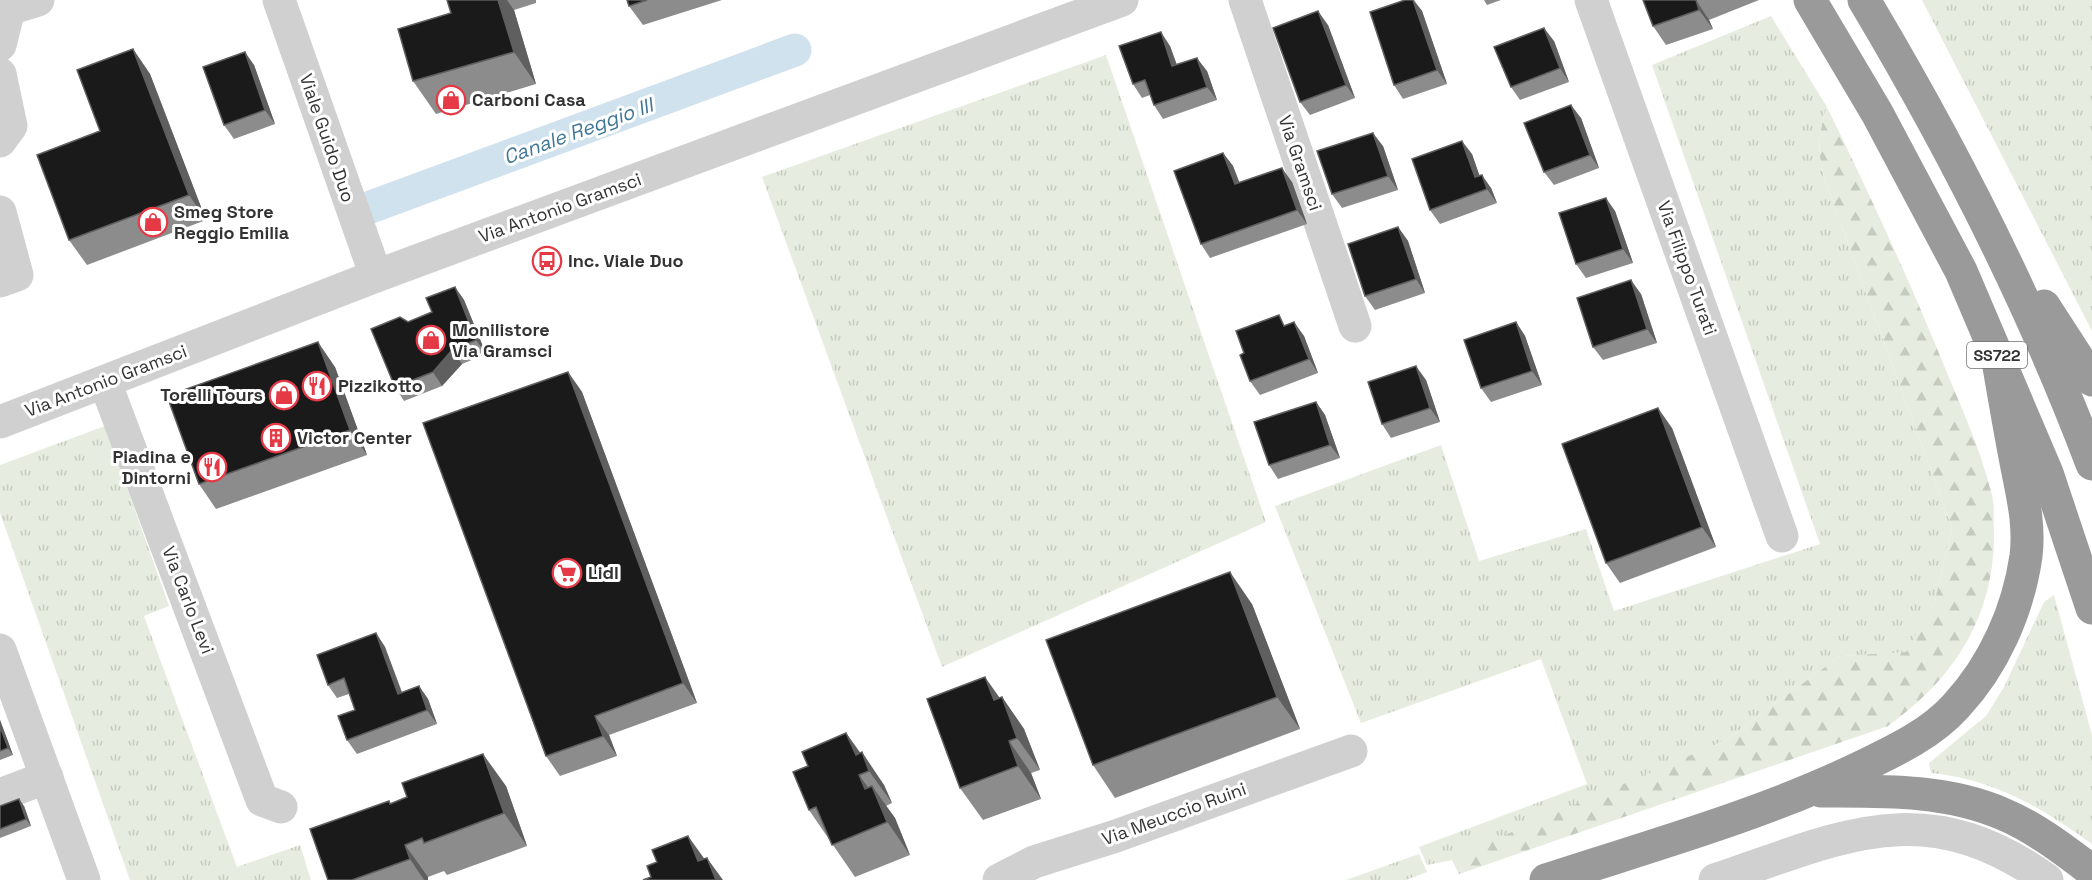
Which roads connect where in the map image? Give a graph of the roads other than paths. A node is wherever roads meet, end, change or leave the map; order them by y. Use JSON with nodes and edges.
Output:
{"nodes":[{"id":1,"x":38,"y":0,"type":"edge"},
{"id":2,"x":279,"y":0,"type":"edge"},
{"id":3,"x":1122,"y":0,"type":"edge"},
{"id":4,"x":1245,"y":0,"type":"edge"},
{"id":5,"x":1591,"y":0,"type":"edge"},
{"id":6,"x":1810,"y":0,"type":"edge"},
{"id":7,"x":1864,"y":0,"type":"edge"},
{"id":8,"x":0,"y":45,"type":"edge"},
{"id":9,"x":0,"y":74,"type":"edge"},
{"id":10,"x":0,"y":141,"type":"edge"},
{"id":11,"x":0,"y":212,"type":"edge"},
{"id":12,"x":1999,"y":244,"type":"junction"},
{"id":13,"x":376,"y":276,"type":"junction"},
{"id":14,"x":0,"y":282,"type":"edge"},
{"id":15,"x":1355,"y":326,"type":"dead end"},
{"id":16,"x":1997,"y":355,"type":"junction"},
{"id":17,"x":2092,"y":380,"type":"edge"},
{"id":18,"x":105,"y":382,"type":"junction"},
{"id":19,"x":0,"y":422,"type":"edge"},
{"id":20,"x":2092,"y":464,"type":"edge"},
{"id":21,"x":1782,"y":537,"type":"dead end"},
{"id":22,"x":2092,"y":608,"type":"edge"},
{"id":23,"x":0,"y":650,"type":"edge"},
{"id":24,"x":1351,"y":751,"type":"dead end"},
{"id":25,"x":47,"y":777,"type":"junction"},
{"id":26,"x":1810,"y":792,"type":"junction"},
{"id":27,"x":0,"y":795,"type":"edge"},
{"id":28,"x":280,"y":807,"type":"dead end"},
{"id":29,"x":2092,"y":871,"type":"edge"},
{"id":30,"x":84,"y":880,"type":"edge"},
{"id":31,"x":999,"y":880,"type":"edge"},
{"id":32,"x":1546,"y":880,"type":"edge"},
{"id":33,"x":1715,"y":880,"type":"edge"},
{"id":34,"x":2047,"y":880,"type":"edge"}],
"edges":[{"from":1,"to":8,"type":"street"},
{"from":2,"to":13,"type":"street","name":"Viale Guido Duo"},
{"from":3,"to":13,"type":"street","name":"Via Antonio Gramsci"},
{"from":4,"to":15,"type":"street","name":"Via Gramsci"},
{"from":5,"to":21,"type":"street","name":"Via Filippo Turati"},
{"from":6,"to":16,"type":"highway","number":"SS722"},
{"from":7,"to":12,"type":"highway","number":"SS722"},
{"from":9,"to":10,"type":"street"},
{"from":11,"to":14,"type":"street"},
{"from":12,"to":17,"type":"highway"},
{"from":12,"to":20,"type":"highway","number":"SS722"},
{"from":13,"to":18,"type":"street","name":"Via Antonio Gramsci"},
{"from":16,"to":22,"type":"highway","number":"SS722"},
{"from":16,"to":26,"type":"highway"},
{"from":18,"to":19,"type":"street","name":"Via Antonio Gramsci"},
{"from":18,"to":28,"type":"street","name":"Via Carlo Levi"},
{"from":23,"to":25,"type":"street"},
{"from":24,"to":31,"type":"street","name":"Via Meuccio Ruini"},
{"from":25,"to":27,"type":"street"},
{"from":25,"to":30,"type":"street"},
{"from":26,"to":29,"type":"highway"},
{"from":26,"to":32,"type":"highway"},
{"from":33,"to":34,"type":"street"}]}
